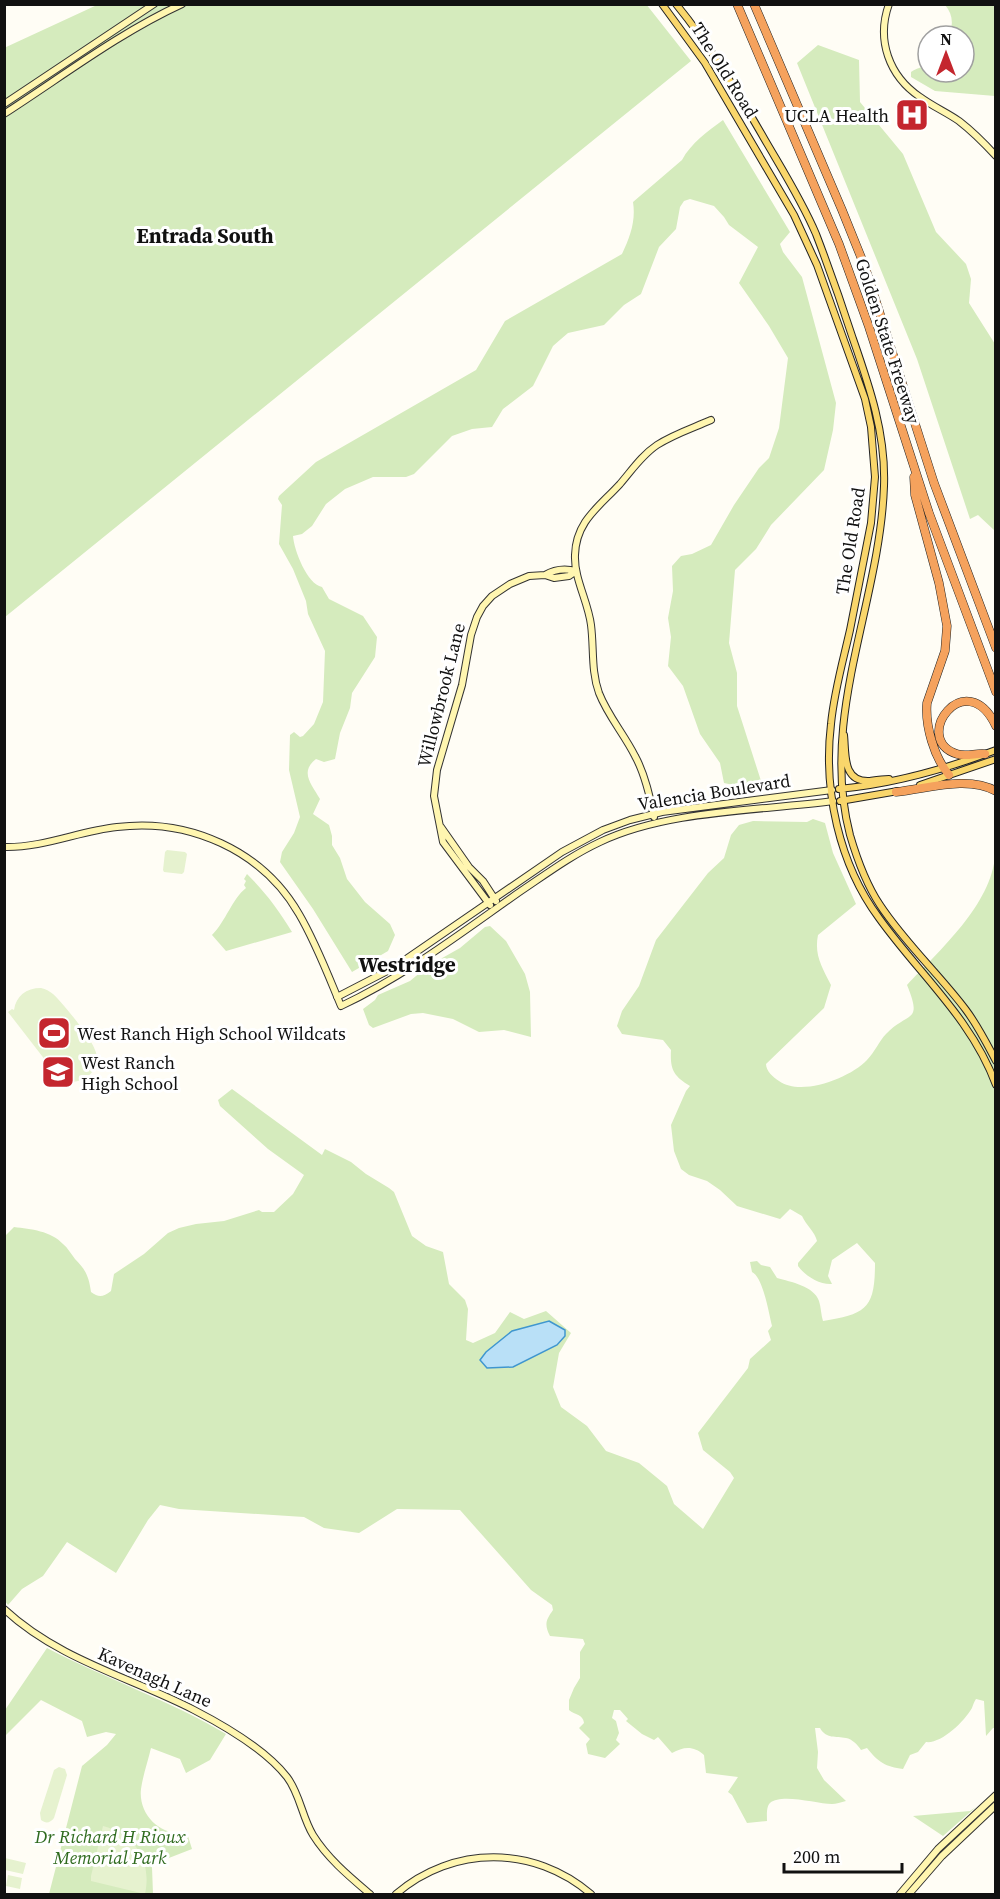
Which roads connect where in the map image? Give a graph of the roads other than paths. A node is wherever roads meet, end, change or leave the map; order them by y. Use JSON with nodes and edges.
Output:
{"nodes":[{"id":1,"x":154,"y":4,"type":"edge"},
{"id":2,"x":182,"y":4,"type":"edge"},
{"id":3,"x":662,"y":4,"type":"edge"},
{"id":4,"x":676,"y":4,"type":"edge"},
{"id":5,"x":737,"y":4,"type":"edge"},
{"id":6,"x":889,"y":4,"type":"edge"},
{"id":7,"x":756,"y":7,"type":"edge"},
{"id":8,"x":4,"y":104,"type":"edge"},
{"id":9,"x":4,"y":114,"type":"edge"},
{"id":10,"x":996,"y":156,"type":"edge"},
{"id":11,"x":711,"y":420,"type":"dead end"},
{"id":12,"x":913,"y":466,"type":"junction"},
{"id":13,"x":576,"y":571,"type":"junction"},
{"id":14,"x":995,"y":645,"type":"edge"},
{"id":15,"x":996,"y":692,"type":"edge"},
{"id":16,"x":996,"y":726,"type":"edge"},
{"id":17,"x":843,"y":728,"type":"junction"},
{"id":18,"x":996,"y":750,"type":"edge"},
{"id":19,"x":986,"y":758,"type":"junction"},
{"id":20,"x":996,"y":759,"type":"edge"},
{"id":21,"x":942,"y":767,"type":"junction"},
{"id":22,"x":949,"y":775,"type":"junction"},
{"id":23,"x":895,"y":780,"type":"junction"},
{"id":24,"x":842,"y":789,"type":"junction"},
{"id":25,"x":832,"y":790,"type":"junction"},
{"id":26,"x":996,"y":791,"type":"edge"},
{"id":27,"x":896,"y":792,"type":"junction"},
{"id":28,"x":833,"y":801,"type":"junction"},
{"id":29,"x":843,"y":801,"type":"junction"},
{"id":30,"x":654,"y":814,"type":"junction"},
{"id":31,"x":656,"y":823,"type":"junction"},
{"id":32,"x":4,"y":847,"type":"edge"},
{"id":33,"x":491,"y":901,"type":"junction"},
{"id":34,"x":496,"y":908,"type":"junction"},
{"id":35,"x":897,"y":927,"type":"junction"},
{"id":36,"x":890,"y":933,"type":"junction"},
{"id":37,"x":338,"y":997,"type":"junction"},
{"id":38,"x":996,"y":1061,"type":"edge"},
{"id":39,"x":996,"y":1085,"type":"edge"},
{"id":40,"x":4,"y":1609,"type":"edge"},
{"id":41,"x":996,"y":1795,"type":"edge"},
{"id":42,"x":996,"y":1805,"type":"edge"},
{"id":43,"x":370,"y":1894,"type":"edge"},
{"id":44,"x":396,"y":1894,"type":"edge"},
{"id":45,"x":591,"y":1894,"type":"edge"},
{"id":46,"x":900,"y":1894,"type":"edge"},
{"id":47,"x":909,"y":1894,"type":"edge"}],
"edges":[{"from":1,"to":8,"type":"street"},
{"from":2,"to":9,"type":"street"},
{"from":3,"to":25,"type":"main road","name":"The Old Road"},
{"from":4,"to":17,"type":"main road","name":"The Old Road"},
{"from":5,"to":12,"type":"highway","name":"Golden State Freeway"},
{"from":6,"to":10,"type":"street"},
{"from":7,"to":14,"type":"highway","name":"Golden State Freeway"},
{"from":11,"to":13,"type":"street"},
{"from":12,"to":15,"type":"highway","name":"Golden State Freeway"},
{"from":12,"to":21,"type":"highway"},
{"from":13,"to":30,"type":"street"},
{"from":13,"to":33,"type":"street","name":"Willowbrook Lane"},
{"from":16,"to":19,"type":"highway"},
{"from":17,"to":23,"type":"main road"},
{"from":17,"to":24,"type":"main road","name":"The Old Road"},
{"from":18,"to":19,"type":"main road","name":"Valencia Boulevard"},
{"from":19,"to":20,"type":"main road","name":"Valencia Boulevard"},
{"from":19,"to":21,"type":"main road","name":"Valencia Boulevard"},
{"from":19,"to":22,"type":"main road","name":"Valencia Boulevard"},
{"from":21,"to":22,"type":"highway"},
{"from":21,"to":23,"type":"main road","name":"Valencia Boulevard"},
{"from":22,"to":27,"type":"main road","name":"Valencia Boulevard"},
{"from":23,"to":24,"type":"main road","name":"Valencia Boulevard"},
{"from":24,"to":25,"type":"main road","name":"Valencia Boulevard"},
{"from":24,"to":29,"type":"main road","name":"The Old Road"},
{"from":25,"to":28,"type":"main road","name":"The Old Road"},
{"from":25,"to":30,"type":"street","name":"Valencia Boulevard"},
{"from":26,"to":27,"type":"highway"},
{"from":27,"to":29,"type":"main road","name":"Valencia Boulevard"},
{"from":28,"to":29,"type":"main road","name":"Valencia Boulevard"},
{"from":28,"to":31,"type":"street","name":"Valencia Boulevard"},
{"from":28,"to":36,"type":"main road","name":"The Old Road"},
{"from":29,"to":35,"type":"main road","name":"The Old Road"},
{"from":30,"to":31,"type":"street"},
{"from":30,"to":33,"type":"street","name":"Valencia Boulevard"},
{"from":31,"to":34,"type":"street","name":"Valencia Boulevard"},
{"from":32,"to":37,"type":"street"},
{"from":33,"to":34,"type":"street","name":"Willowbrook Lane"},
{"from":33,"to":37,"type":"street","name":"Valencia Boulevard"},
{"from":34,"to":37,"type":"street","name":"Valencia Boulevard"},
{"from":35,"to":36,"type":"street"},
{"from":35,"to":38,"type":"main road","name":"The Old Road"},
{"from":36,"to":39,"type":"main road","name":"The Old Road"},
{"from":40,"to":43,"type":"street","name":"Kavenagh Lane"},
{"from":41,"to":46,"type":"street"},
{"from":42,"to":47,"type":"street"},
{"from":44,"to":45,"type":"street"}]}
